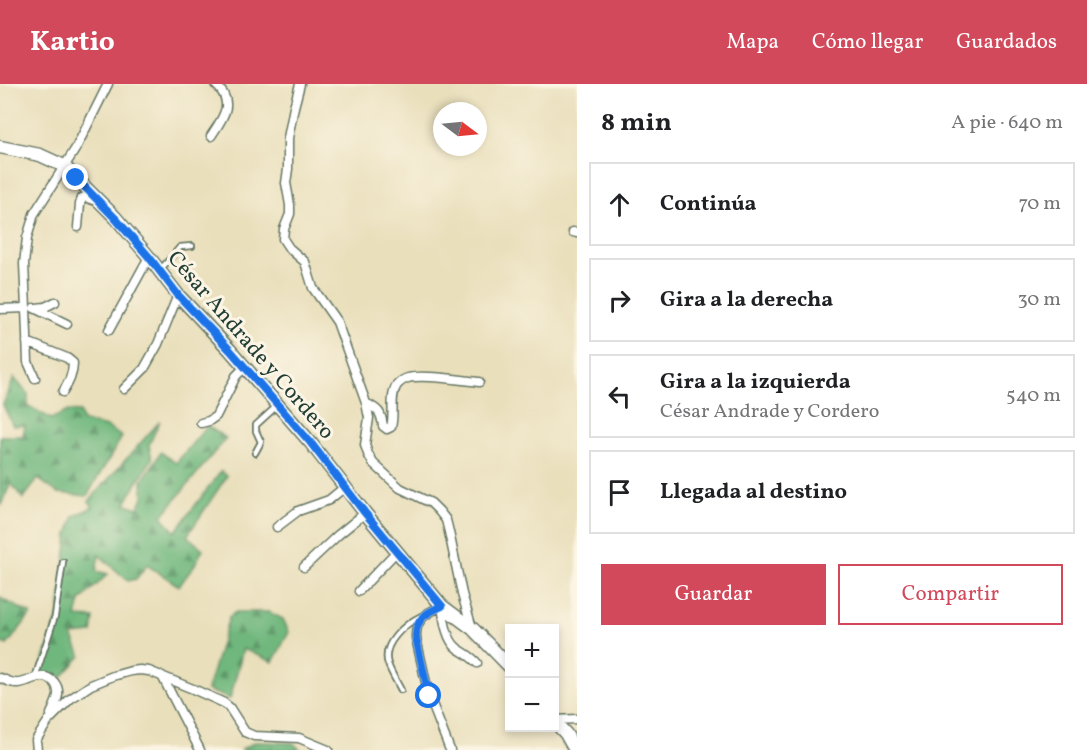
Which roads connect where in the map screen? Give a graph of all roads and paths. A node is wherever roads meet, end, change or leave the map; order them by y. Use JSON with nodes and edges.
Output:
{"nodes":[{"id":1,"x":108,"y":84,"type":"edge"},
{"id":2,"x":215,"y":84,"type":"edge"},
{"id":3,"x":300,"y":84,"type":"edge"},
{"id":4,"x":211,"y":136,"type":"dead end"},
{"id":5,"x":0,"y":147,"type":"edge"},
{"id":6,"x":64,"y":166,"type":"junction"},
{"id":7,"x":101,"y":204,"type":"junction"},
{"id":8,"x":78,"y":227,"type":"dead end"},
{"id":9,"x":192,"y":246,"type":"dead end"},
{"id":10,"x":149,"y":257,"type":"junction"},
{"id":11,"x":159,"y":271,"type":"junction"},
{"id":12,"x":178,"y":295,"type":"junction"},
{"id":13,"x":55,"y":302,"type":"dead end"},
{"id":14,"x":28,"y":306,"type":"junction"},
{"id":15,"x":0,"y":309,"type":"edge"},
{"id":16,"x":68,"y":324,"type":"dead end"},
{"id":17,"x":110,"y":330,"type":"dead end"},
{"id":18,"x":27,"y":342,"type":"junction"},
{"id":19,"x":245,"y":367,"type":"junction"},
{"id":20,"x":35,"y":378,"type":"dead end"},
{"id":21,"x":479,"y":382,"type":"dead end"},
{"id":22,"x":124,"y":389,"type":"dead end"},
{"id":23,"x":63,"y":392,"type":"dead end"},
{"id":24,"x":366,"y":403,"type":"junction"},
{"id":25,"x":278,"y":405,"type":"junction"},
{"id":26,"x":201,"y":423,"type":"dead end"},
{"id":27,"x":255,"y":453,"type":"dead end"},
{"id":28,"x":346,"y":486,"type":"junction"},
{"id":29,"x":365,"y":513,"type":"junction"},
{"id":30,"x":277,"y":527,"type":"dead end"},
{"id":31,"x":397,"y":551,"type":"junction"},
{"id":32,"x":63,"y":562,"type":"dead end"},
{"id":33,"x":304,"y":567,"type":"dead end"},
{"id":34,"x":359,"y":591,"type":"dead end"},
{"id":35,"x":442,"y":606,"type":"junction"},
{"id":36,"x":428,"y":612,"type":"junction"},
{"id":37,"x":472,"y":629,"type":"junction"},
{"id":38,"x":505,"y":661,"type":"edge"},
{"id":39,"x":477,"y":663,"type":"dead end"},
{"id":40,"x":162,"y":676,"type":"junction"},
{"id":41,"x":0,"y":678,"type":"edge"},
{"id":42,"x":35,"y":678,"type":"junction"},
{"id":43,"x":401,"y":690,"type":"dead end"},
{"id":44,"x":577,"y":719,"type":"edge"},
{"id":45,"x":49,"y":720,"type":"junction"},
{"id":46,"x":559,"y":721,"type":"edge"},
{"id":47,"x":559,"y":726,"type":"edge"},
{"id":48,"x":37,"y":750,"type":"edge"},
{"id":49,"x":200,"y":750,"type":"edge"},
{"id":50,"x":328,"y":750,"type":"edge"},
{"id":51,"x":450,"y":750,"type":"edge"},
{"id":52,"x":575,"y":750,"type":"edge"}],
"edges":[{"from":1,"to":6,"type":"street"},
{"from":2,"to":4,"type":"street"},
{"from":3,"to":24,"type":"street"},
{"from":5,"to":6,"type":"street","name":"César Andrade y Cordero"},
{"from":6,"to":7,"type":"street","name":"César Andrade y Cordero"},
{"from":6,"to":14,"type":"street"},
{"from":7,"to":8,"type":"street"},
{"from":7,"to":10,"type":"street","name":"César Andrade y Cordero"},
{"from":9,"to":11,"type":"lane"},
{"from":10,"to":11,"type":"street","name":"César Andrade y Cordero"},
{"from":10,"to":17,"type":"street"},
{"from":11,"to":12,"type":"street","name":"César Andrade y Cordero"},
{"from":12,"to":19,"type":"street","name":"César Andrade y Cordero"},
{"from":12,"to":22,"type":"street"},
{"from":13,"to":14,"type":"street"},
{"from":14,"to":15,"type":"street"},
{"from":14,"to":16,"type":"street"},
{"from":14,"to":18,"type":"street"},
{"from":18,"to":20,"type":"street"},
{"from":18,"to":23,"type":"street"},
{"from":19,"to":25,"type":"street","name":"César Andrade y Cordero"},
{"from":19,"to":26,"type":"street"},
{"from":21,"to":24,"type":"street"},
{"from":24,"to":37,"type":"street"},
{"from":25,"to":27,"type":"lane"},
{"from":25,"to":28,"type":"street","name":"César Andrade y Cordero"},
{"from":28,"to":29,"type":"street","name":"César Andrade y Cordero"},
{"from":28,"to":30,"type":"street"},
{"from":29,"to":31,"type":"street","name":"César Andrade y Cordero"},
{"from":29,"to":33,"type":"street"},
{"from":31,"to":34,"type":"street"},
{"from":31,"to":35,"type":"street","name":"César Andrade y Cordero"},
{"from":32,"to":42,"type":"lane"},
{"from":35,"to":36,"type":"street"},
{"from":35,"to":37,"type":"street","name":"César Andrade y Cordero"},
{"from":35,"to":39,"type":"street"},
{"from":36,"to":43,"type":"lane"},
{"from":36,"to":51,"type":"street"},
{"from":37,"to":38,"type":"street","name":"César Andrade y Cordero"},
{"from":40,"to":45,"type":"street"},
{"from":40,"to":49,"type":"street"},
{"from":40,"to":50,"type":"street"},
{"from":41,"to":42,"type":"street"},
{"from":42,"to":45,"type":"street"},
{"from":44,"to":46,"type":"street"},
{"from":45,"to":48,"type":"street"},
{"from":47,"to":52,"type":"street"}]}
